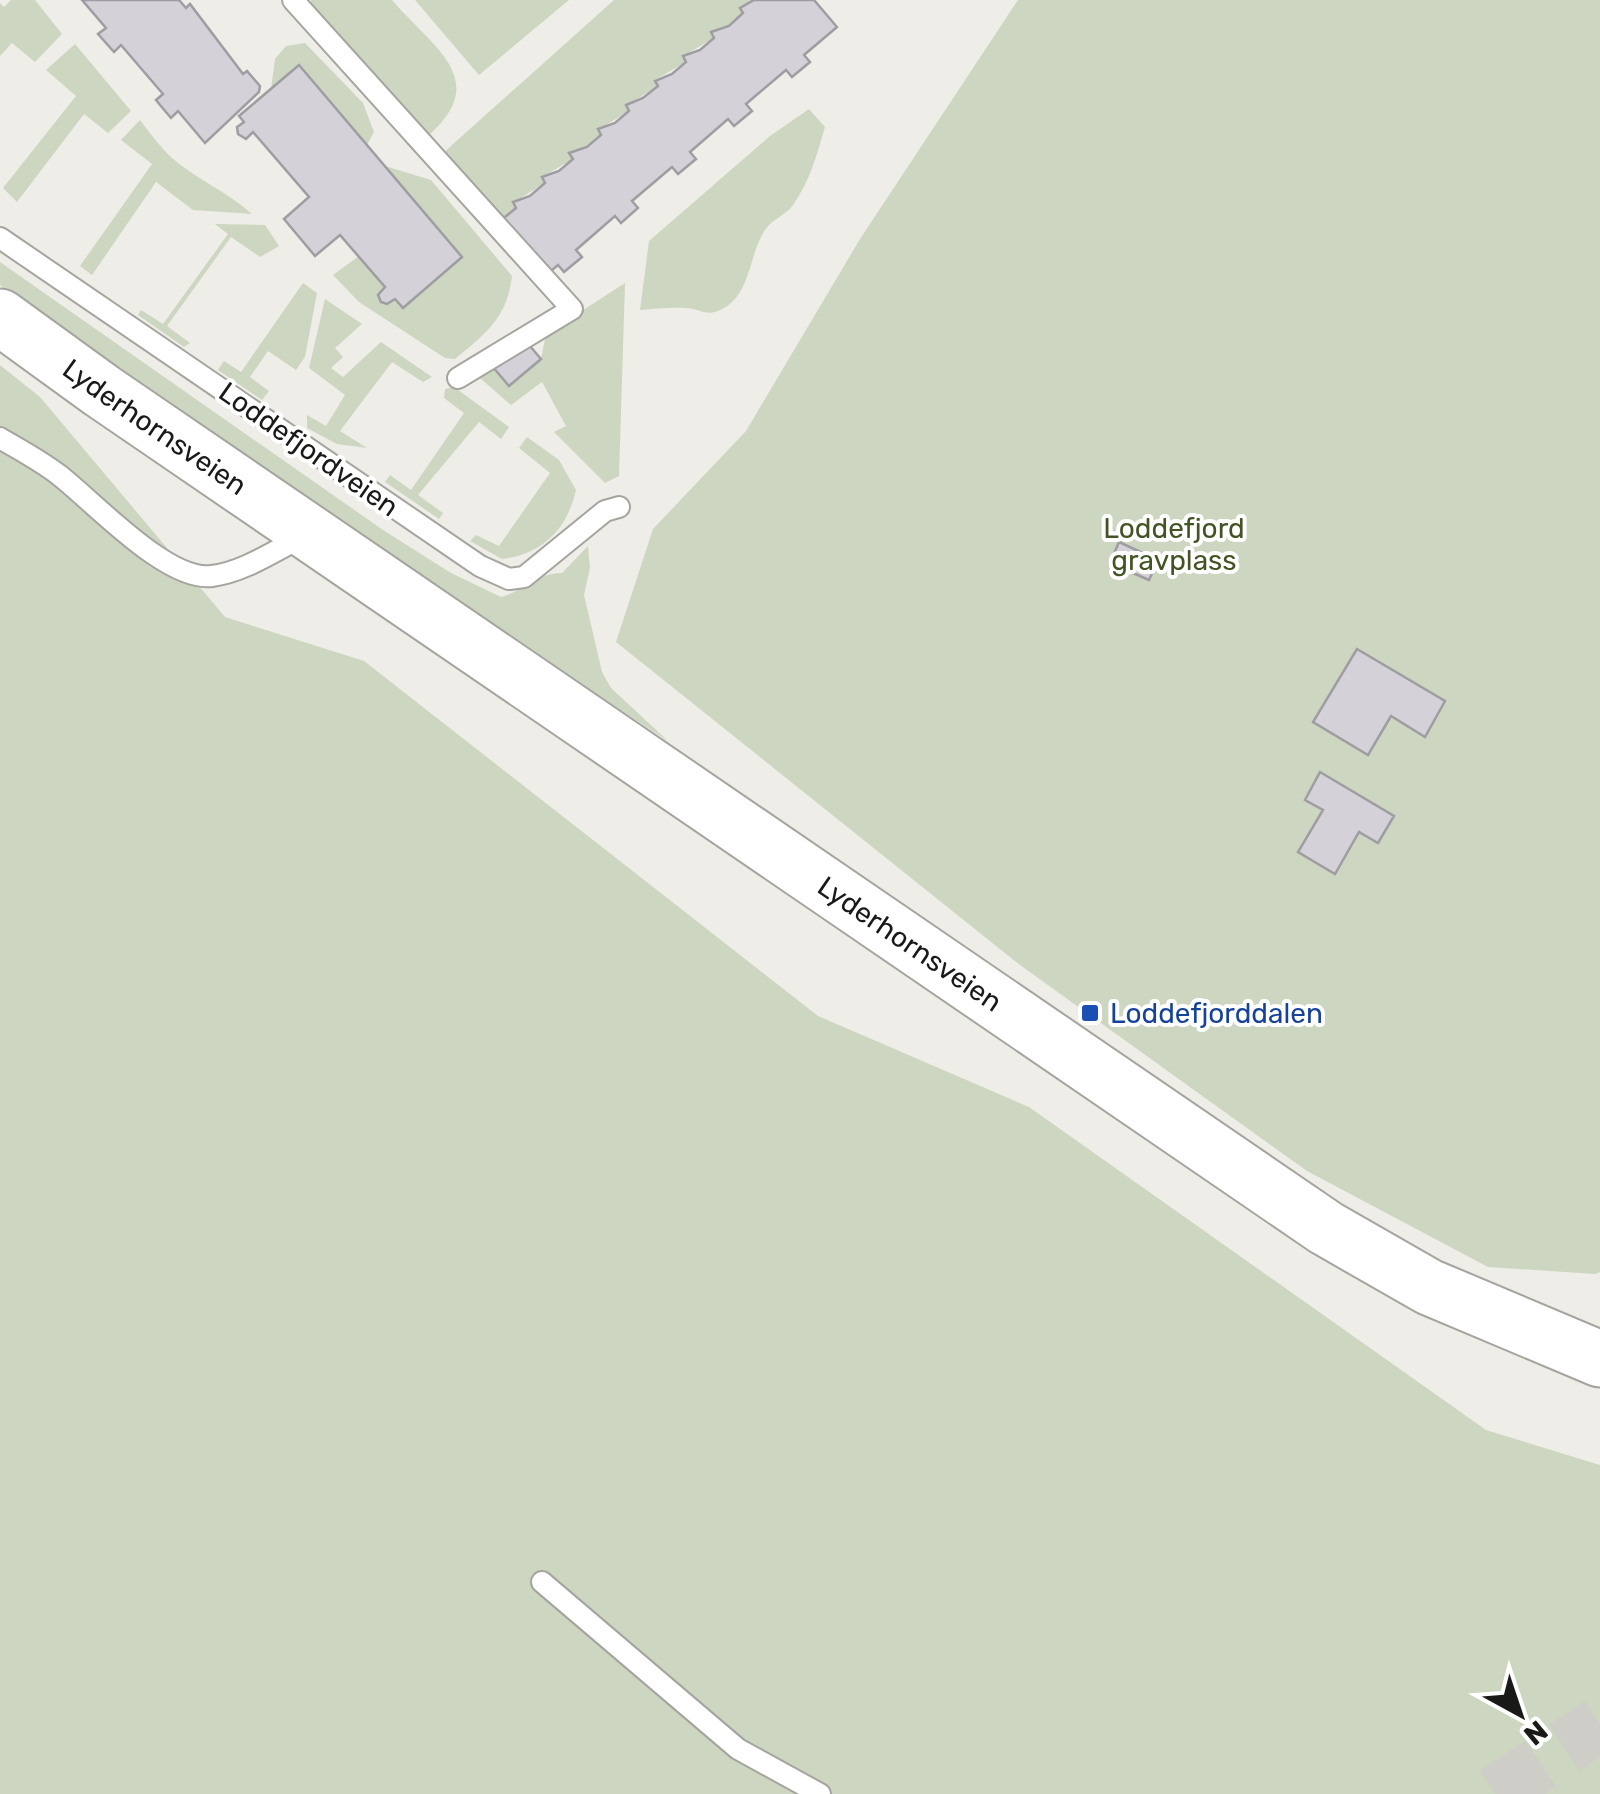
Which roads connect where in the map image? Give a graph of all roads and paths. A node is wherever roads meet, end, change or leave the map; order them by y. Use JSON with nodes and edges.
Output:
{"nodes":[{"id":1,"x":292,"y":0,"type":"edge"},
{"id":2,"x":0,"y":238,"type":"edge"},
{"id":3,"x":0,"y":317,"type":"edge"},
{"id":4,"x":458,"y":378,"type":"dead end"},
{"id":5,"x":0,"y":438,"type":"edge"},
{"id":6,"x":619,"y":506,"type":"dead end"},
{"id":7,"x":311,"y":532,"type":"junction"},
{"id":8,"x":1600,"y":1326,"type":"edge"},
{"id":9,"x":1527,"y":1327,"type":"junction"},
{"id":10,"x":1600,"y":1360,"type":"edge"},
{"id":11,"x":542,"y":1582,"type":"dead end"},
{"id":12,"x":820,"y":1794,"type":"edge"}],
"edges":[{"from":1,"to":4,"type":"lane"},
{"from":2,"to":6,"type":"lane","name":"Loddefjordveien"},
{"from":3,"to":7,"type":"main road","name":"Lyderhornsveien"},
{"from":5,"to":7,"type":"lane"},
{"from":7,"to":9,"type":"main road","name":"Lyderhornsveien"},
{"from":8,"to":9,"type":"main road","name":"Lyderhornsveien"},
{"from":9,"to":10,"type":"main road","name":"Lyderhornsveien"},
{"from":11,"to":12,"type":"lane"}]}
